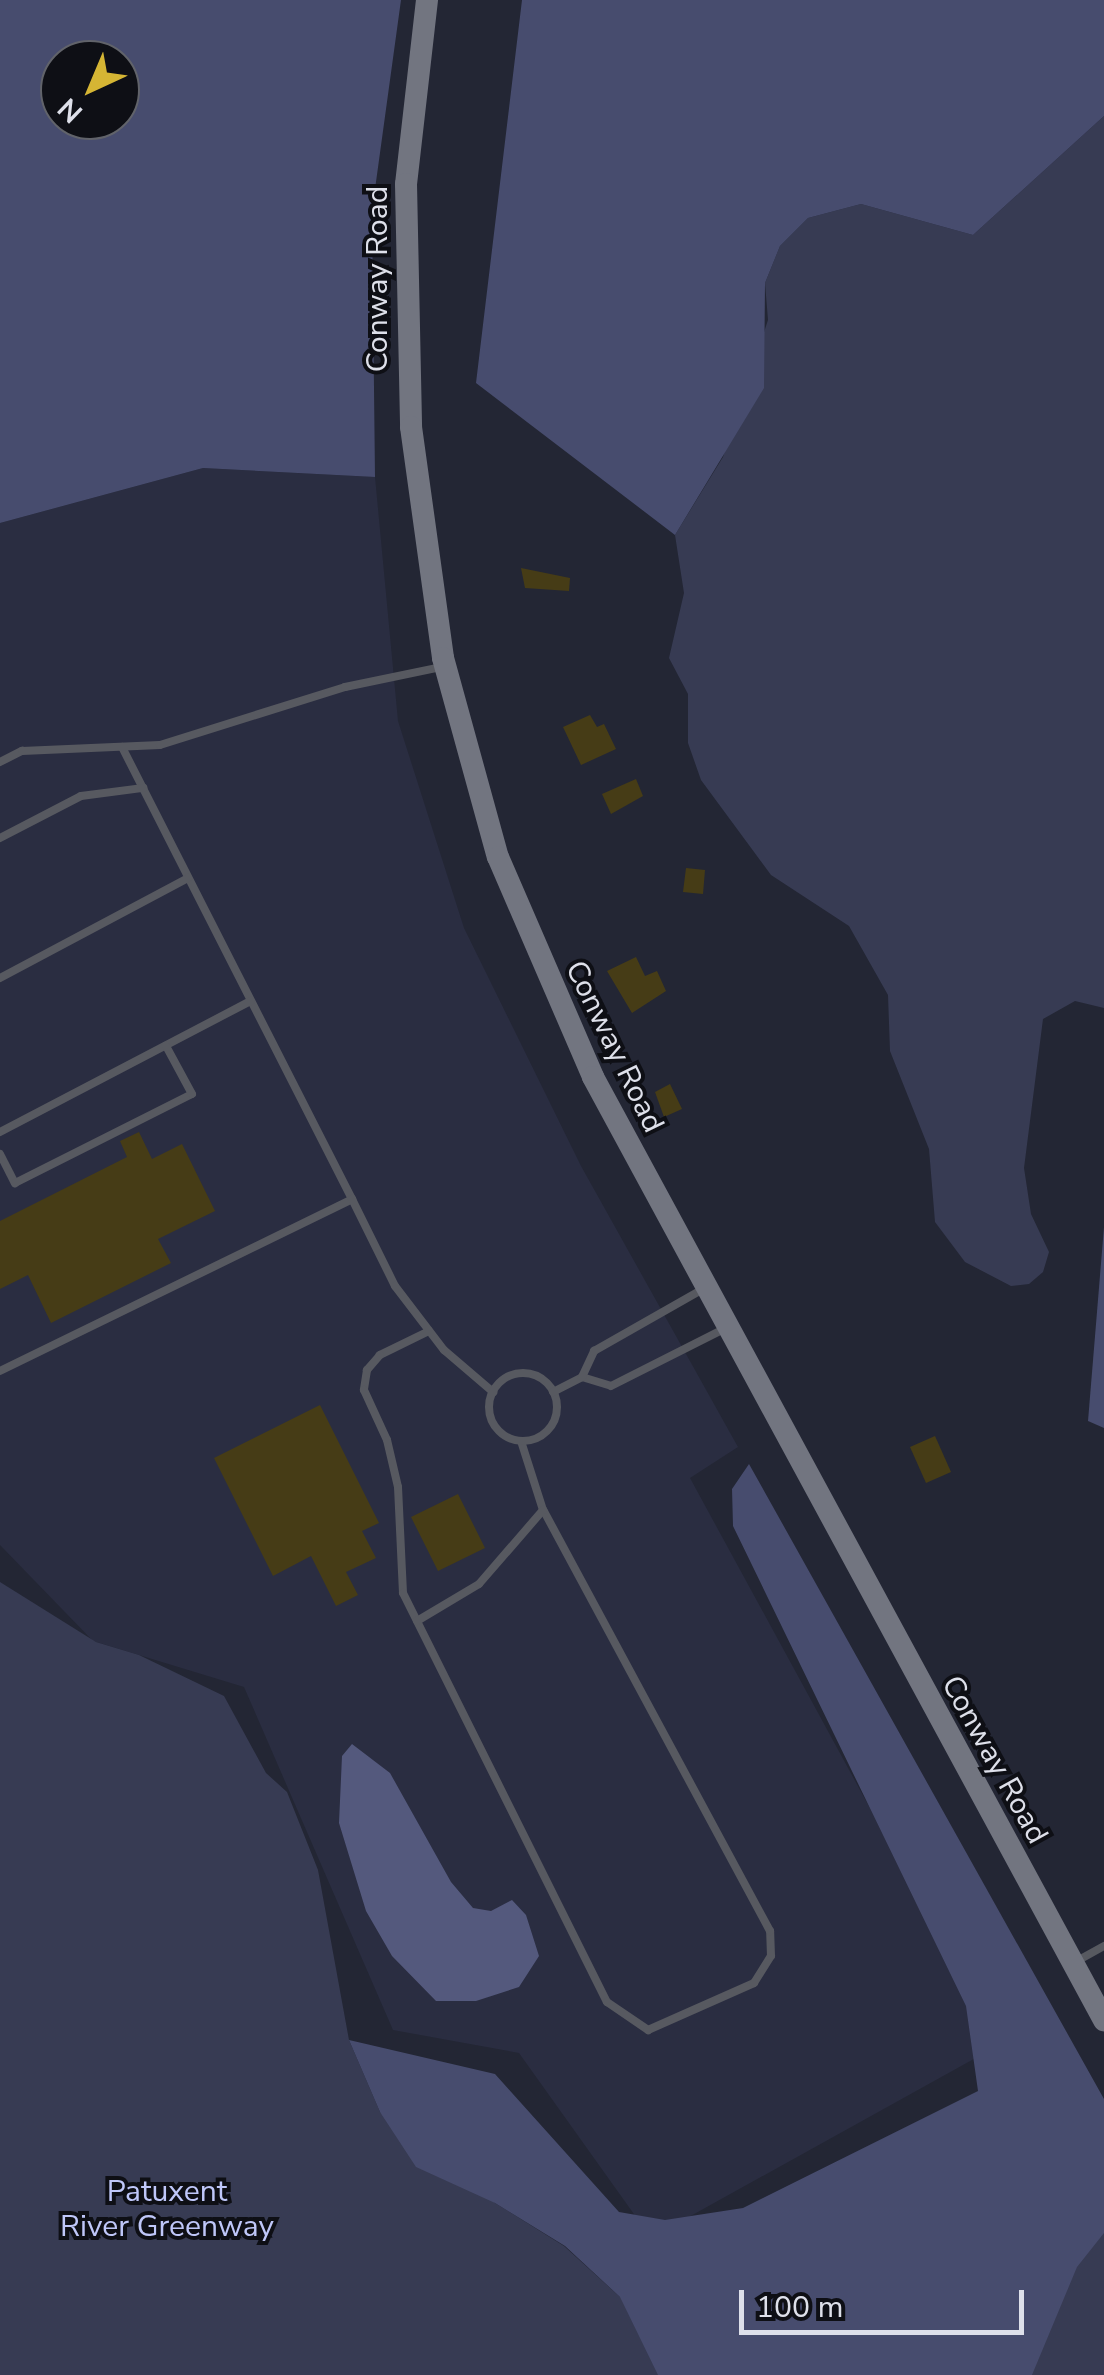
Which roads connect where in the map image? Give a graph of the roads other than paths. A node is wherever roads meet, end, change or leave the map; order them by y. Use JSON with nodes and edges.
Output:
{"nodes":[{"id":1,"x":427,"y":0,"type":"edge"},
{"id":2,"x":445,"y":666,"type":"junction"},
{"id":3,"x":122,"y":747,"type":"junction"},
{"id":4,"x":0,"y":762,"type":"edge"},
{"id":5,"x":143,"y":788,"type":"junction"},
{"id":6,"x":0,"y":838,"type":"edge"},
{"id":7,"x":188,"y":878,"type":"junction"},
{"id":8,"x":0,"y":978,"type":"edge"},
{"id":9,"x":252,"y":1001,"type":"junction"},
{"id":10,"x":166,"y":1046,"type":"junction"},
{"id":11,"x":0,"y":1132,"type":"edge"},
{"id":12,"x":0,"y":1154,"type":"edge"},
{"id":13,"x":352,"y":1199,"type":"junction"},
{"id":14,"x":704,"y":1288,"type":"junction"},
{"id":15,"x":726,"y":1328,"type":"junction"},
{"id":16,"x":429,"y":1330,"type":"junction"},
{"id":17,"x":0,"y":1371,"type":"edge"},
{"id":18,"x":582,"y":1377,"type":"junction"},
{"id":19,"x":493,"y":1392,"type":"junction"},
{"id":20,"x":553,"y":1392,"type":"junction"},
{"id":21,"x":522,"y":1441,"type":"junction"},
{"id":22,"x":543,"y":1510,"type":"junction"},
{"id":23,"x":417,"y":1621,"type":"junction"},
{"id":24,"x":1104,"y":1946,"type":"edge"},
{"id":25,"x":1073,"y":1963,"type":"junction"},
{"id":26,"x":1104,"y":2020,"type":"edge"}],
"edges":[{"from":1,"to":2,"type":"street","name":"Conway Road"},
{"from":2,"to":3,"type":"lane"},
{"from":2,"to":14,"type":"street","name":"Conway Road"},
{"from":3,"to":4,"type":"lane"},
{"from":3,"to":5,"type":"lane"},
{"from":5,"to":6,"type":"lane"},
{"from":5,"to":7,"type":"lane"},
{"from":7,"to":8,"type":"lane"},
{"from":7,"to":9,"type":"lane"},
{"from":9,"to":10,"type":"lane"},
{"from":9,"to":13,"type":"lane"},
{"from":10,"to":11,"type":"lane"},
{"from":10,"to":12,"type":"lane"},
{"from":13,"to":16,"type":"lane"},
{"from":13,"to":17,"type":"lane"},
{"from":14,"to":15,"type":"street","name":"Conway Road"},
{"from":14,"to":18,"type":"lane"},
{"from":15,"to":18,"type":"lane"},
{"from":15,"to":25,"type":"street","name":"Conway Road"},
{"from":16,"to":19,"type":"lane"},
{"from":16,"to":23,"type":"lane"},
{"from":18,"to":20,"type":"lane"},
{"from":19,"to":20,"type":"lane"},
{"from":19,"to":21,"type":"lane"},
{"from":20,"to":21,"type":"lane"},
{"from":21,"to":22,"type":"lane"},
{"from":22,"to":23,"type":"lane"},
{"from":22,"to":23,"type":"lane"},
{"from":24,"to":25,"type":"lane"},
{"from":25,"to":26,"type":"street","name":"Conway Road"}]}
